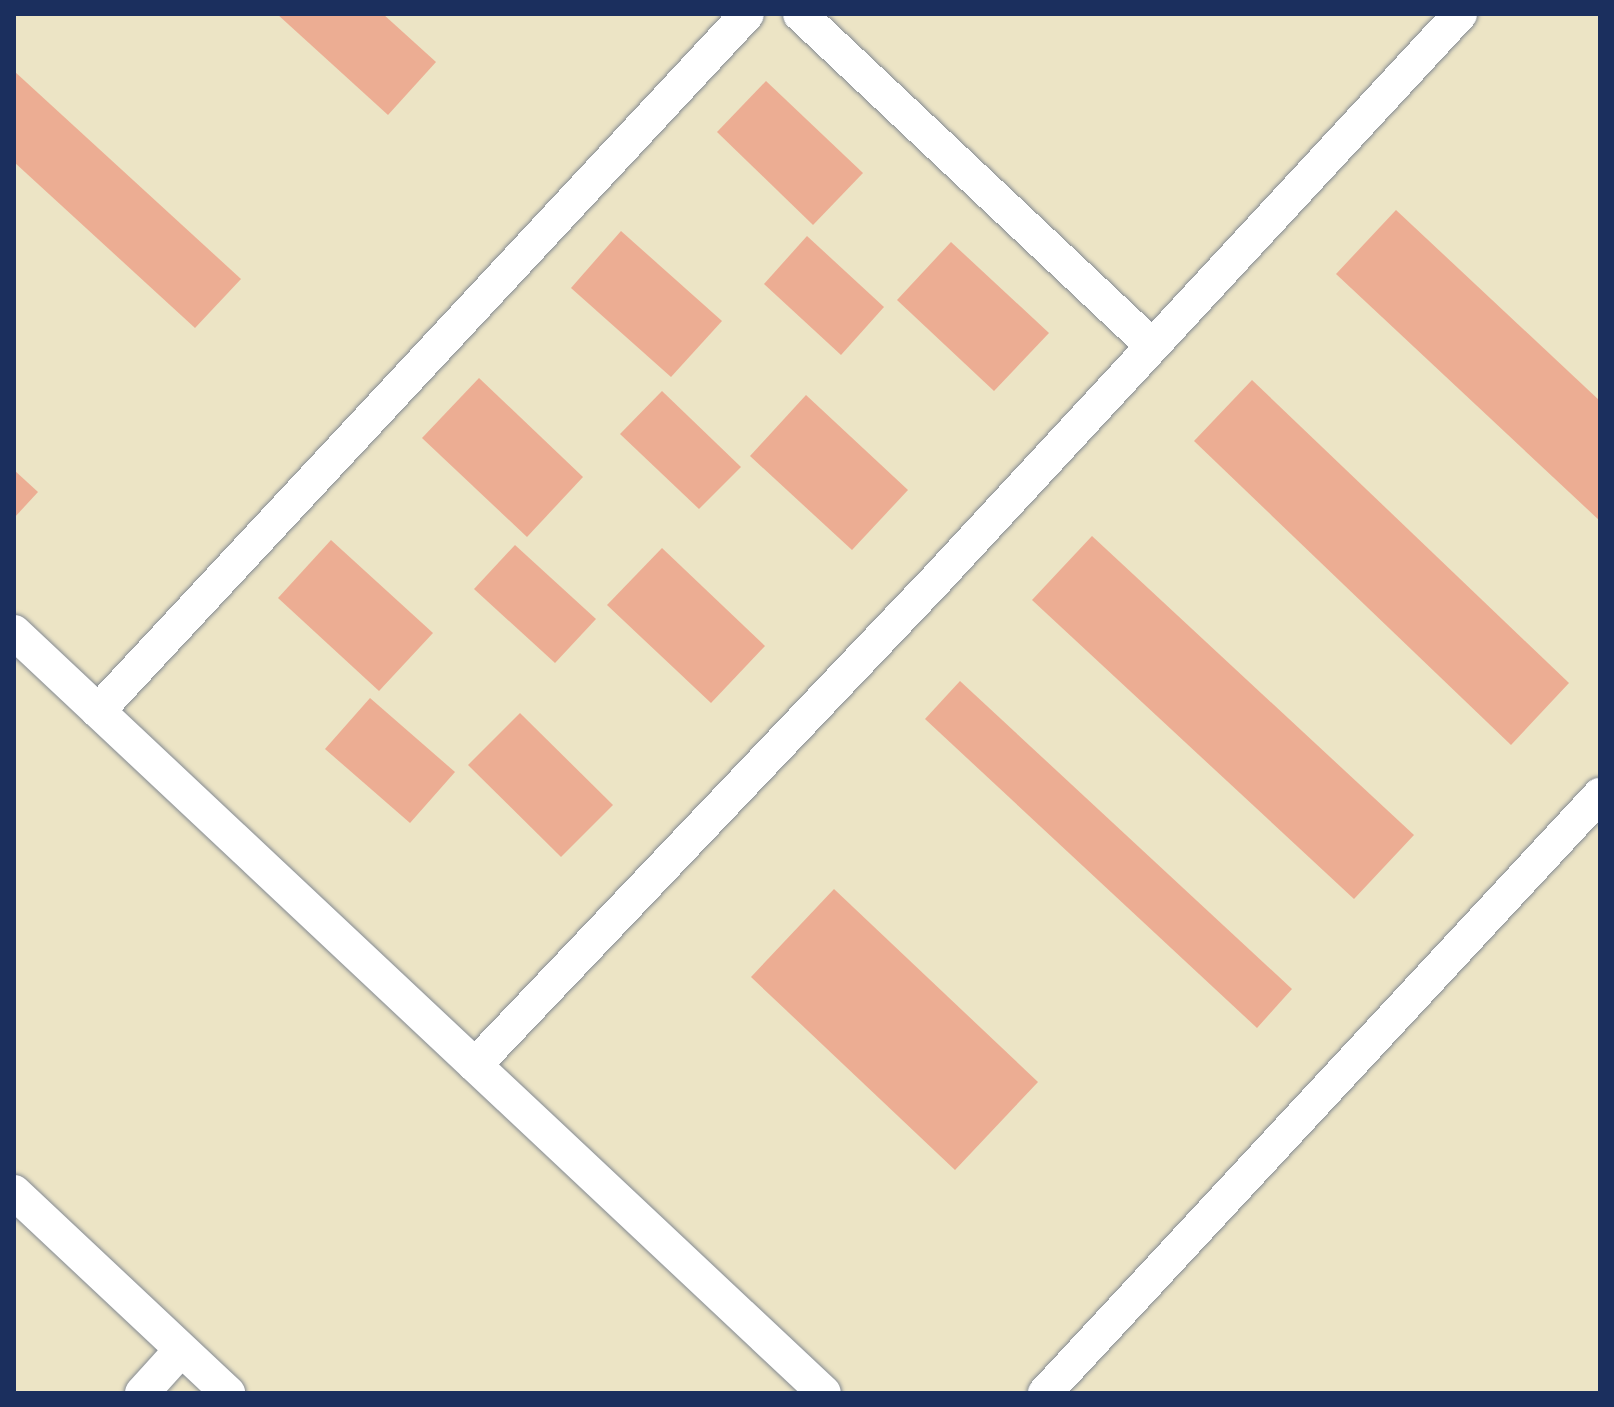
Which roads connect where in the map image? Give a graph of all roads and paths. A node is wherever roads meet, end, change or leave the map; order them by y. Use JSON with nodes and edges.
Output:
{"nodes":[{"id":1,"x":747,"y":14,"type":"edge"},
{"id":2,"x":800,"y":14,"type":"edge"},
{"id":3,"x":1460,"y":14,"type":"edge"},
{"id":4,"x":1150,"y":344,"type":"junction"},
{"id":5,"x":14,"y":632,"type":"edge"},
{"id":6,"x":98,"y":711,"type":"junction"},
{"id":7,"x":1600,"y":795,"type":"edge"},
{"id":8,"x":475,"y":1065,"type":"junction"},
{"id":9,"x":14,"y":1192,"type":"edge"},
{"id":10,"x":181,"y":1350,"type":"junction"},
{"id":11,"x":142,"y":1393,"type":"edge"},
{"id":12,"x":228,"y":1393,"type":"edge"},
{"id":13,"x":824,"y":1393,"type":"edge"},
{"id":14,"x":1045,"y":1393,"type":"edge"}],
"edges":[{"from":1,"to":6,"type":"lane"},
{"from":2,"to":4,"type":"lane"},
{"from":3,"to":4,"type":"lane"},
{"from":4,"to":8,"type":"lane"},
{"from":5,"to":6,"type":"lane"},
{"from":6,"to":8,"type":"lane"},
{"from":7,"to":14,"type":"lane"},
{"from":8,"to":13,"type":"lane"},
{"from":9,"to":10,"type":"lane"},
{"from":10,"to":11,"type":"lane"},
{"from":10,"to":12,"type":"lane"}]}
